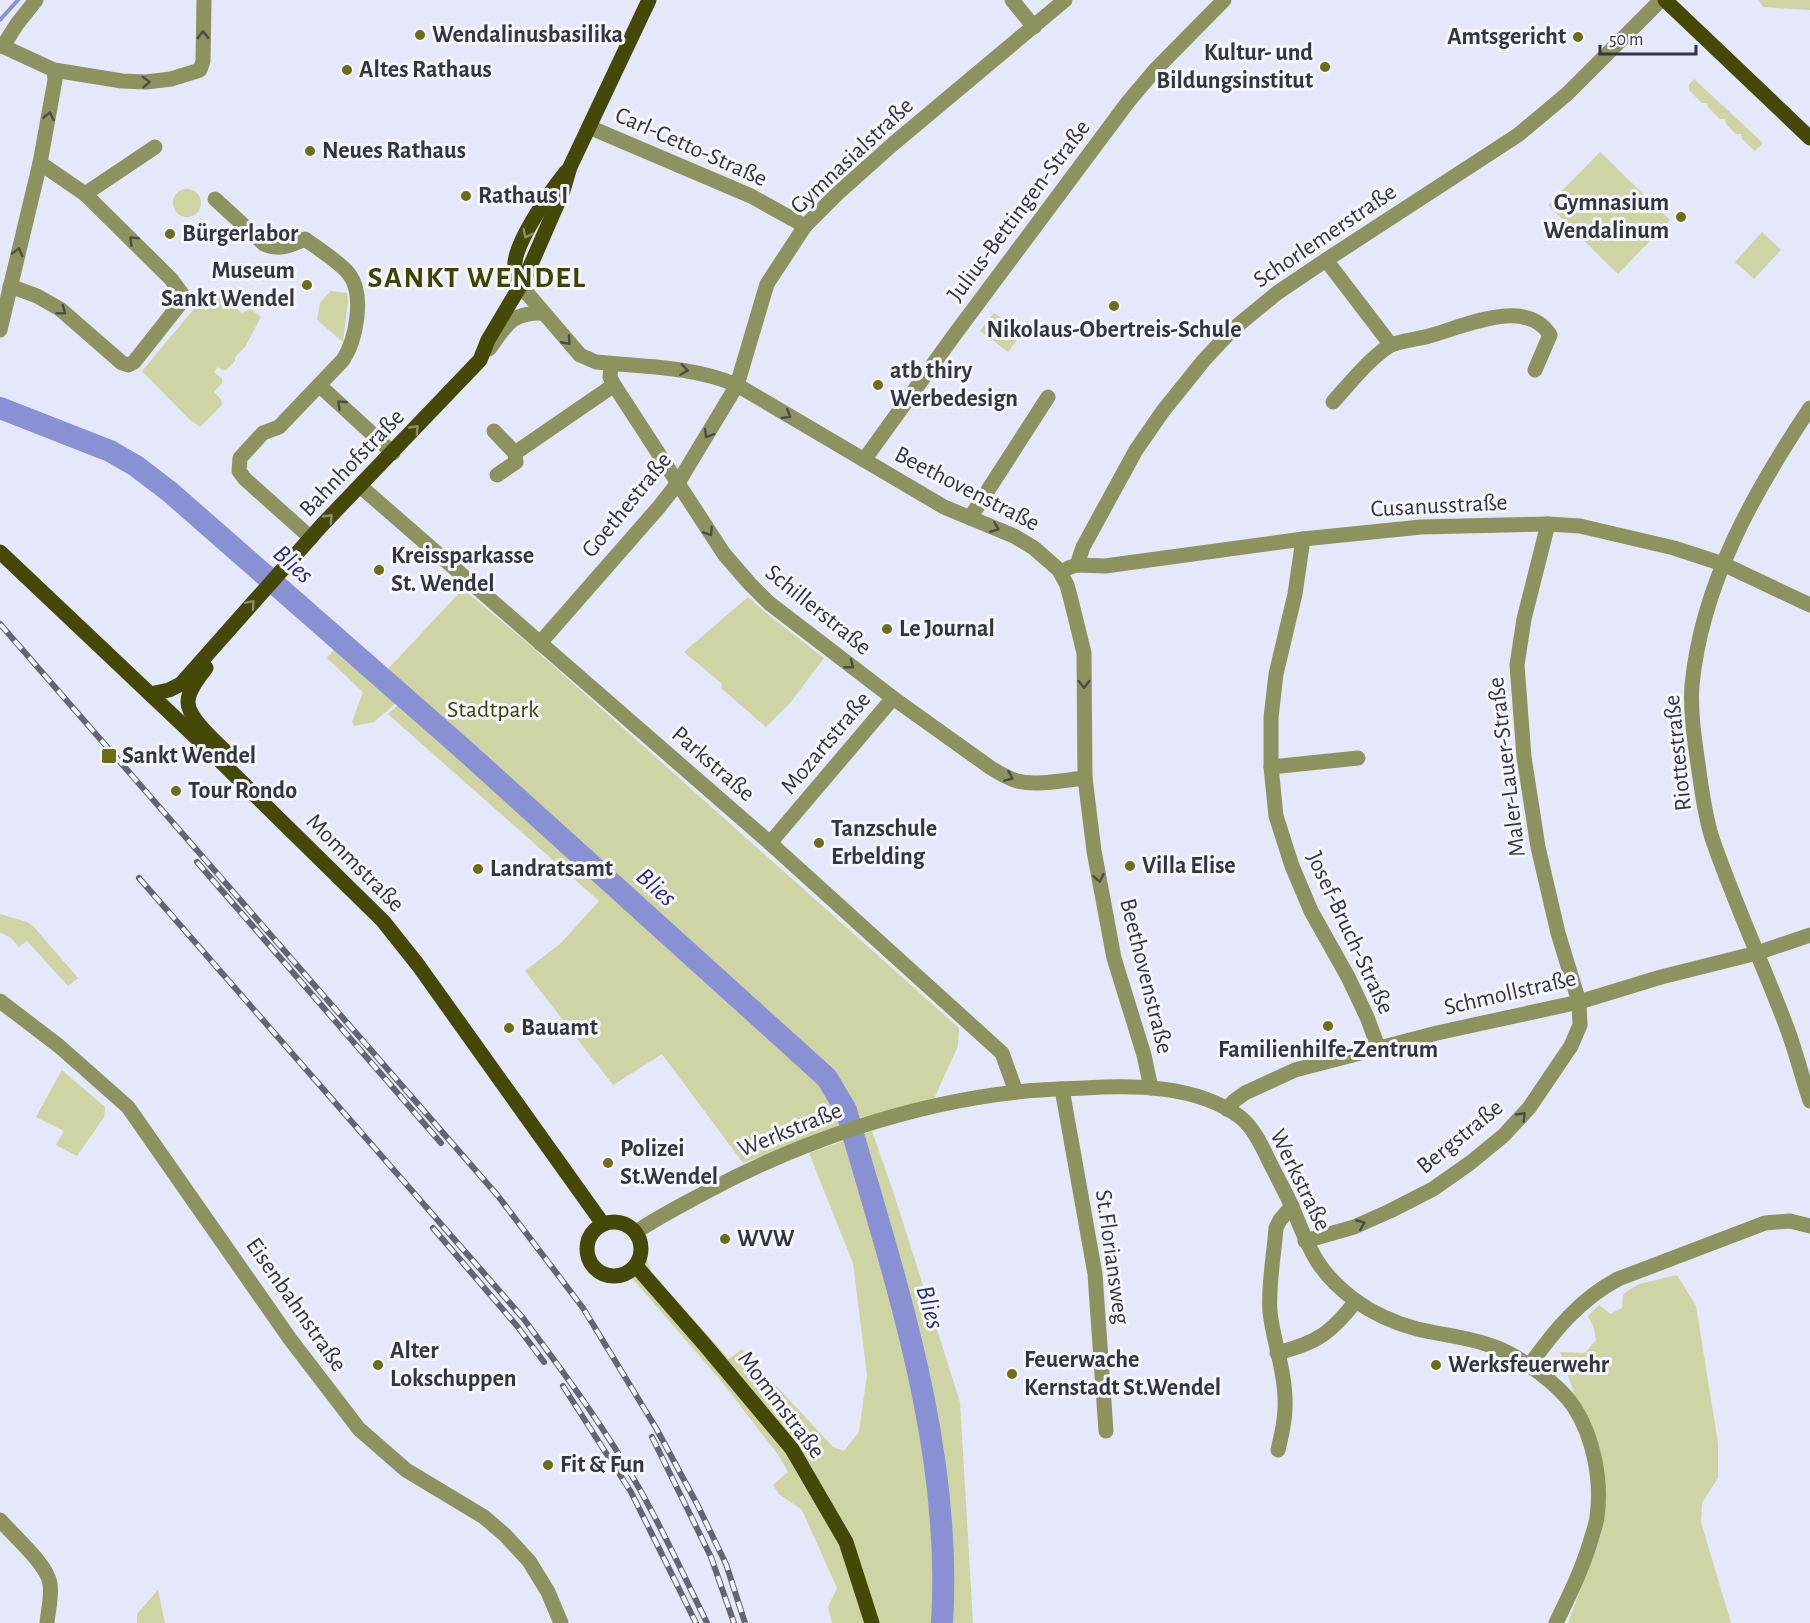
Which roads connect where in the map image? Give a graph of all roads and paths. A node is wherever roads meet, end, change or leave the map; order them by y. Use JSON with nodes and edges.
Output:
{"nodes":[{"id":1,"x":36,"y":0,"type":"edge"},
{"id":2,"x":204,"y":0,"type":"edge"},
{"id":3,"x":649,"y":0,"type":"edge"},
{"id":4,"x":1012,"y":0,"type":"edge"},
{"id":5,"x":1065,"y":0,"type":"edge"},
{"id":6,"x":1224,"y":0,"type":"edge"},
{"id":7,"x":1663,"y":0,"type":"edge"},
{"id":8,"x":1034,"y":27,"type":"junction"},
{"id":9,"x":1,"y":46,"type":"edge"},
{"id":10,"x":54,"y":70,"type":"junction"},
{"id":11,"x":589,"y":127,"type":"junction"},
{"id":12,"x":1810,"y":138,"type":"edge"},
{"id":13,"x":155,"y":147,"type":"dead end"},
{"id":14,"x":40,"y":163,"type":"junction"},
{"id":15,"x":85,"y":194,"type":"junction"},
{"id":16,"x":215,"y":199,"type":"dead end"},
{"id":17,"x":805,"y":226,"type":"junction"},
{"id":18,"x":1326,"y":260,"type":"junction"},
{"id":19,"x":520,"y":285,"type":"junction"},
{"id":20,"x":10,"y":286,"type":"junction"},
{"id":21,"x":542,"y":313,"type":"junction"},
{"id":22,"x":0,"y":330,"type":"edge"},
{"id":23,"x":1391,"y":345,"type":"junction"},
{"id":24,"x":480,"y":360,"type":"junction"},
{"id":25,"x":611,"y":364,"type":"junction"},
{"id":26,"x":1535,"y":370,"type":"dead end"},
{"id":27,"x":320,"y":385,"type":"junction"},
{"id":28,"x":614,"y":385,"type":"junction"},
{"id":29,"x":737,"y":386,"type":"junction"},
{"id":30,"x":1048,"y":397,"type":"dead end"},
{"id":31,"x":1333,"y":402,"type":"dead end"},
{"id":32,"x":1810,"y":408,"type":"edge"},
{"id":33,"x":494,"y":431,"type":"dead end"},
{"id":34,"x":393,"y":453,"type":"junction"},
{"id":35,"x":515,"y":453,"type":"junction"},
{"id":36,"x":864,"y":460,"type":"junction"},
{"id":37,"x":497,"y":476,"type":"dead end"},
{"id":38,"x":678,"y":483,"type":"junction"},
{"id":39,"x":360,"y":486,"type":"junction"},
{"id":40,"x":970,"y":518,"type":"junction"},
{"id":41,"x":1548,"y":524,"type":"junction"},
{"id":42,"x":311,"y":538,"type":"junction"},
{"id":43,"x":1303,"y":538,"type":"junction"},
{"id":44,"x":0,"y":552,"type":"edge"},
{"id":45,"x":1723,"y":564,"type":"junction"},
{"id":46,"x":1077,"y":565,"type":"junction"},
{"id":47,"x":1059,"y":570,"type":"junction"},
{"id":48,"x":1810,"y":605,"type":"edge"},
{"id":49,"x":233,"y":625,"type":"junction"},
{"id":50,"x":540,"y":643,"type":"junction"},
{"id":51,"x":150,"y":694,"type":"junction"},
{"id":52,"x":893,"y":698,"type":"junction"},
{"id":53,"x":1358,"y":758,"type":"dead end"},
{"id":54,"x":1271,"y":767,"type":"junction"},
{"id":55,"x":1085,"y":778,"type":"junction"},
{"id":56,"x":270,"y":811,"type":"junction"},
{"id":57,"x":770,"y":843,"type":"junction"},
{"id":58,"x":1810,"y":935,"type":"edge"},
{"id":59,"x":1757,"y":953,"type":"junction"},
{"id":60,"x":0,"y":1000,"type":"edge"},
{"id":61,"x":1579,"y":1002,"type":"junction"},
{"id":62,"x":1378,"y":1047,"type":"junction"},
{"id":63,"x":1151,"y":1088,"type":"junction"},
{"id":64,"x":1062,"y":1089,"type":"junction"},
{"id":65,"x":1016,"y":1092,"type":"junction"},
{"id":66,"x":1810,"y":1101,"type":"edge"},
{"id":67,"x":1227,"y":1109,"type":"junction"},
{"id":68,"x":1292,"y":1206,"type":"junction"},
{"id":69,"x":603,"y":1224,"type":"junction"},
{"id":70,"x":1810,"y":1226,"type":"edge"},
{"id":71,"x":636,"y":1232,"type":"junction"},
{"id":72,"x":1305,"y":1241,"type":"junction"},
{"id":73,"x":636,"y":1266,"type":"junction"},
{"id":74,"x":1356,"y":1301,"type":"junction"},
{"id":75,"x":1277,"y":1353,"type":"junction"},
{"id":76,"x":1529,"y":1366,"type":"junction"},
{"id":77,"x":1106,"y":1431,"type":"dead end"},
{"id":78,"x":1278,"y":1450,"type":"dead end"},
{"id":79,"x":0,"y":1520,"type":"edge"},
{"id":80,"x":47,"y":1623,"type":"edge"},
{"id":81,"x":561,"y":1623,"type":"edge"},
{"id":82,"x":872,"y":1623,"type":"edge"},
{"id":83,"x":1556,"y":1623,"type":"edge"}],
"edges":[{"from":1,"to":9,"type":"street"},
{"from":10,"to":2,"type":"street","one_way":true},
{"from":3,"to":11,"type":"main road"},
{"from":4,"to":8,"type":"street"},
{"from":5,"to":8,"type":"street","name":"Gymnasialstraße"},
{"from":6,"to":36,"type":"street","name":"Julius-Bettingen-Straße"},
{"from":7,"to":12,"type":"main road"},
{"from":7,"to":18,"type":"street","name":"Schorlemerstraße"},
{"from":8,"to":17,"type":"street","name":"Gymnasialstraße"},
{"from":9,"to":10,"type":"street"},
{"from":14,"to":10,"type":"street","one_way":true},
{"from":11,"to":17,"type":"street","name":"Carl-Cetto-Straße"},
{"from":11,"to":19,"type":"main road"},
{"from":13,"to":15,"type":"street"},
{"from":14,"to":15,"type":"street"},
{"from":20,"to":14,"type":"street","one_way":true},
{"from":20,"to":15,"type":"street","one_way":true},
{"from":16,"to":27,"type":"street"},
{"from":17,"to":29,"type":"street","name":"Gymnasialstraße"},
{"from":18,"to":23,"type":"street"},
{"from":18,"to":46,"type":"street","name":"Schorlemerstraße"},
{"from":19,"to":21,"type":"street","name":"Beethovenstraße"},
{"from":19,"to":24,"type":"main road","name":"Bahnhofstraße"},
{"from":20,"to":22,"type":"street"},
{"from":21,"to":24,"type":"street","name":"Bahnhofstraße"},
{"from":21,"to":25,"type":"street","name":"Beethovenstraße","one_way":true},
{"from":23,"to":26,"type":"street"},
{"from":23,"to":31,"type":"street"},
{"from":34,"to":24,"type":"main road","name":"Bahnhofstraße","one_way":true},
{"from":25,"to":28,"type":"street","name":"Schillerstraße"},
{"from":25,"to":29,"type":"street","name":"Beethovenstraße","one_way":true},
{"from":34,"to":27,"type":"street","one_way":true},
{"from":27,"to":42,"type":"street"},
{"from":28,"to":35,"type":"street"},
{"from":28,"to":38,"type":"street","name":"Schillerstraße"},
{"from":29,"to":36,"type":"street","name":"Beethovenstraße","one_way":true},
{"from":29,"to":38,"type":"street","name":"Goethestraße","one_way":true},
{"from":30,"to":40,"type":"street"},
{"from":32,"to":45,"type":"street","name":"Riottestraße"},
{"from":33,"to":35,"type":"street"},
{"from":34,"to":39,"type":"main road","name":"Bahnhofstraße"},
{"from":35,"to":37,"type":"street"},
{"from":36,"to":40,"type":"street","name":"Beethovenstraße"},
{"from":38,"to":50,"type":"street","name":"Goethestraße"},
{"from":38,"to":52,"type":"street","name":"Schillerstraße","one_way":true},
{"from":42,"to":39,"type":"main road","name":"Bahnhofstraße","one_way":true},
{"from":39,"to":50,"type":"street","name":"Parkstraße"},
{"from":40,"to":47,"type":"street","name":"Beethovenstraße","one_way":true},
{"from":41,"to":43,"type":"street","name":"Cusanusstraße"},
{"from":41,"to":45,"type":"street","name":"Cusanusstraße"},
{"from":41,"to":61,"type":"street","name":"Maler-Lauer-Straße"},
{"from":49,"to":42,"type":"main road","name":"Bahnhofstraße","one_way":true},
{"from":43,"to":46,"type":"street","name":"Cusanusstraße"},
{"from":43,"to":54,"type":"street","name":"Josef-Bruch-Straße"},
{"from":44,"to":51,"type":"main road","name":"Mommstraße"},
{"from":45,"to":48,"type":"street","name":"Cusanusstraße"},
{"from":45,"to":59,"type":"street","name":"Riottestraße"},
{"from":46,"to":47,"type":"street","name":"Cusanusstraße"},
{"from":47,"to":55,"type":"street","name":"Beethovenstraße","one_way":true},
{"from":49,"to":51,"type":"main road","name":"Bahnhofstraße"},
{"from":49,"to":56,"type":"main road","name":"Bahnhofstraße"},
{"from":50,"to":57,"type":"street","name":"Parkstraße"},
{"from":51,"to":56,"type":"main road","name":"Mommstraße"},
{"from":52,"to":55,"type":"street","name":"Schillerstraße","one_way":true},
{"from":52,"to":57,"type":"street","name":"Mozartstraße"},
{"from":53,"to":54,"type":"street"},
{"from":54,"to":62,"type":"street","name":"Josef-Bruch-Straße"},
{"from":55,"to":63,"type":"street","name":"Beethovenstraße","one_way":true},
{"from":56,"to":69,"type":"main road","name":"Mommstraße"},
{"from":57,"to":65,"type":"street","name":"Parkstraße"},
{"from":58,"to":59,"type":"street","name":"Schmollstraße"},
{"from":59,"to":61,"type":"street","name":"Schmollstraße"},
{"from":59,"to":66,"type":"street","name":"Riottestraße"},
{"from":60,"to":81,"type":"street","name":"Eisenbahnstraße"},
{"from":61,"to":62,"type":"street","name":"Schmollstraße"},
{"from":72,"to":61,"type":"street","name":"Bergstraße","one_way":true},
{"from":62,"to":67,"type":"street","name":"Schmollstraße"},
{"from":63,"to":64,"type":"street","name":"Werkstraße"},
{"from":63,"to":67,"type":"street","name":"Werkstraße"},
{"from":64,"to":65,"type":"street","name":"Werkstraße"},
{"from":64,"to":77,"type":"street","name":"St.Floriansweg"},
{"from":65,"to":71,"type":"street","name":"Werkstraße"},
{"from":67,"to":68,"type":"street","name":"Werkstraße"},
{"from":68,"to":72,"type":"street","name":"Werkstraße"},
{"from":68,"to":75,"type":"street"},
{"from":69,"to":71,"type":"main road"},
{"from":69,"to":73,"type":"main road"},
{"from":70,"to":76,"type":"street"},
{"from":71,"to":73,"type":"main road"},
{"from":72,"to":74,"type":"street","name":"Werkstraße"},
{"from":73,"to":82,"type":"main road","name":"Mommstraße"},
{"from":74,"to":75,"type":"street"},
{"from":74,"to":76,"type":"street","name":"Werkstraße"},
{"from":75,"to":78,"type":"street"},
{"from":76,"to":83,"type":"street","name":"Werkstraße"},
{"from":79,"to":80,"type":"street"}]}
